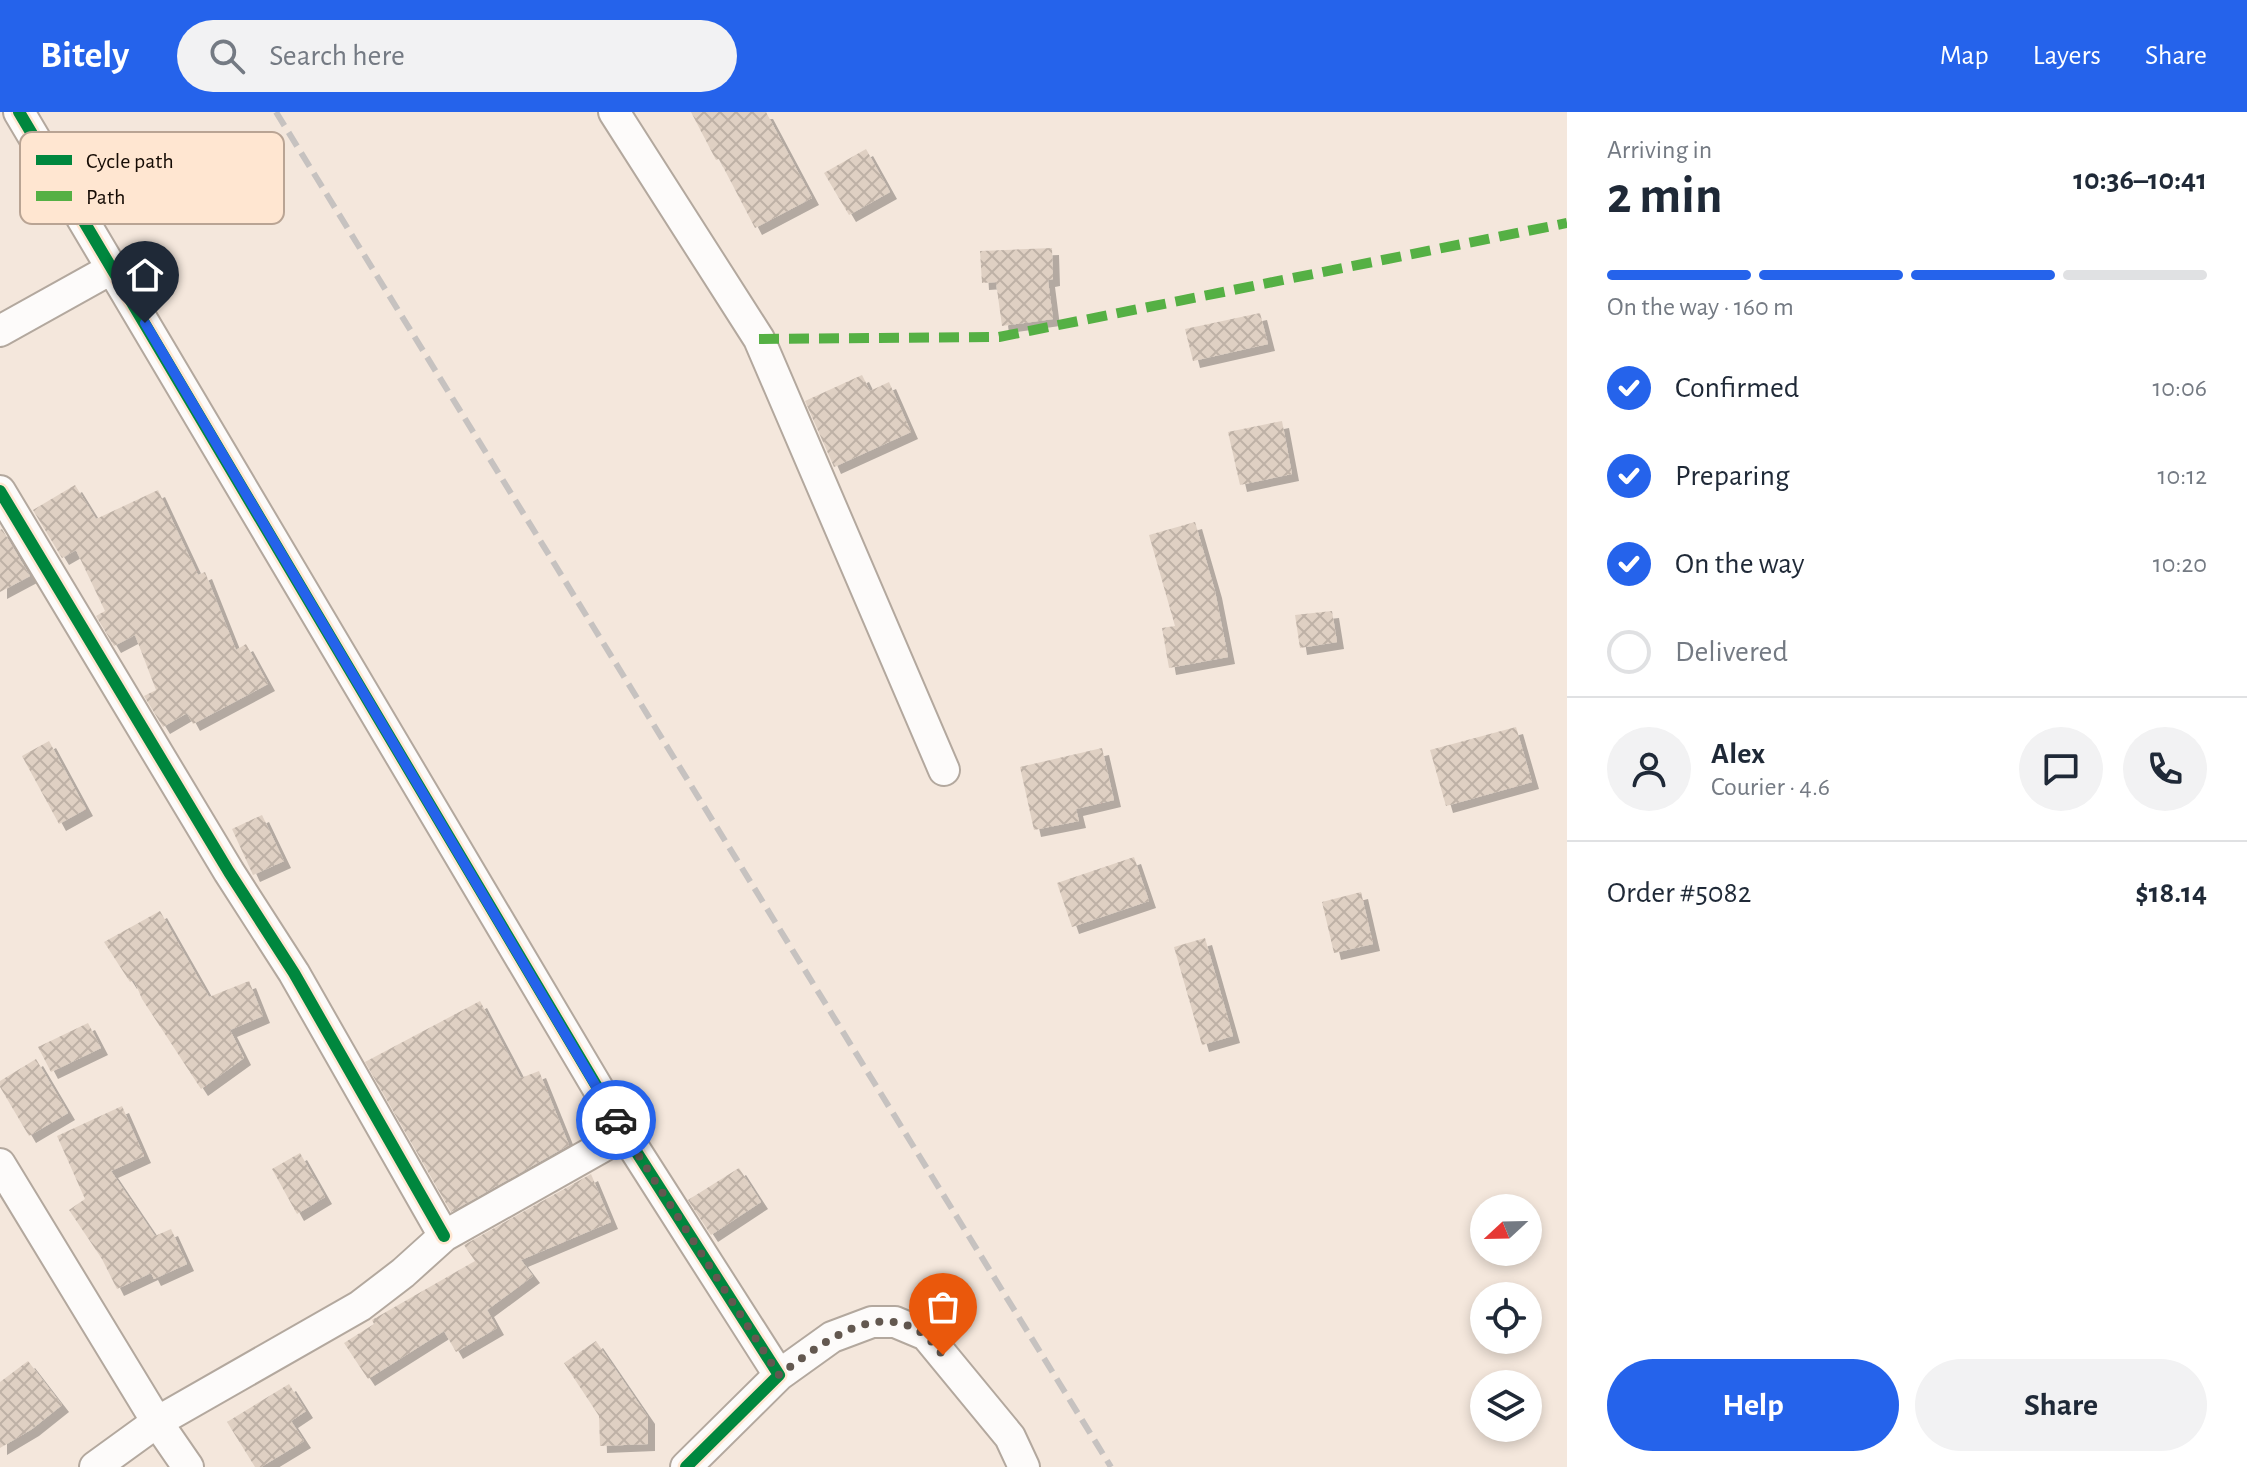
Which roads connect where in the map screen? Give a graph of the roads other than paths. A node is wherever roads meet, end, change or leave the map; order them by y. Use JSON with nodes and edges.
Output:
{"nodes":[{"id":1,"x":19,"y":112,"type":"edge"},
{"id":2,"x":614,"y":112,"type":"edge"},
{"id":3,"x":31,"y":132,"type":"edge"},
{"id":4,"x":86,"y":224,"type":"edge"},
{"id":5,"x":113,"y":268,"type":"junction"},
{"id":6,"x":0,"y":331,"type":"edge"},
{"id":7,"x":0,"y":491,"type":"edge"},
{"id":8,"x":944,"y":770,"type":"dead end"},
{"id":9,"x":625,"y":1134,"type":"junction"},
{"id":10,"x":0,"y":1164,"type":"edge"},
{"id":11,"x":444,"y":1236,"type":"junction"},
{"id":12,"x":779,"y":1375,"type":"junction"},
{"id":13,"x":157,"y":1422,"type":"junction"},
{"id":14,"x":95,"y":1467,"type":"edge"},
{"id":15,"x":188,"y":1467,"type":"edge"},
{"id":16,"x":686,"y":1467,"type":"edge"},
{"id":17,"x":1024,"y":1467,"type":"edge"}],
"edges":[{"from":1,"to":3,"type":"street"},
{"from":2,"to":8,"type":"street"},
{"from":4,"to":5,"type":"street"},
{"from":5,"to":6,"type":"street"},
{"from":5,"to":9,"type":"street"},
{"from":7,"to":11,"type":"street"},
{"from":9,"to":11,"type":"street"},
{"from":9,"to":12,"type":"street"},
{"from":10,"to":13,"type":"street"},
{"from":11,"to":13,"type":"street"},
{"from":12,"to":16,"type":"street"},
{"from":12,"to":17,"type":"street"},
{"from":13,"to":14,"type":"street"},
{"from":13,"to":15,"type":"street"}]}
